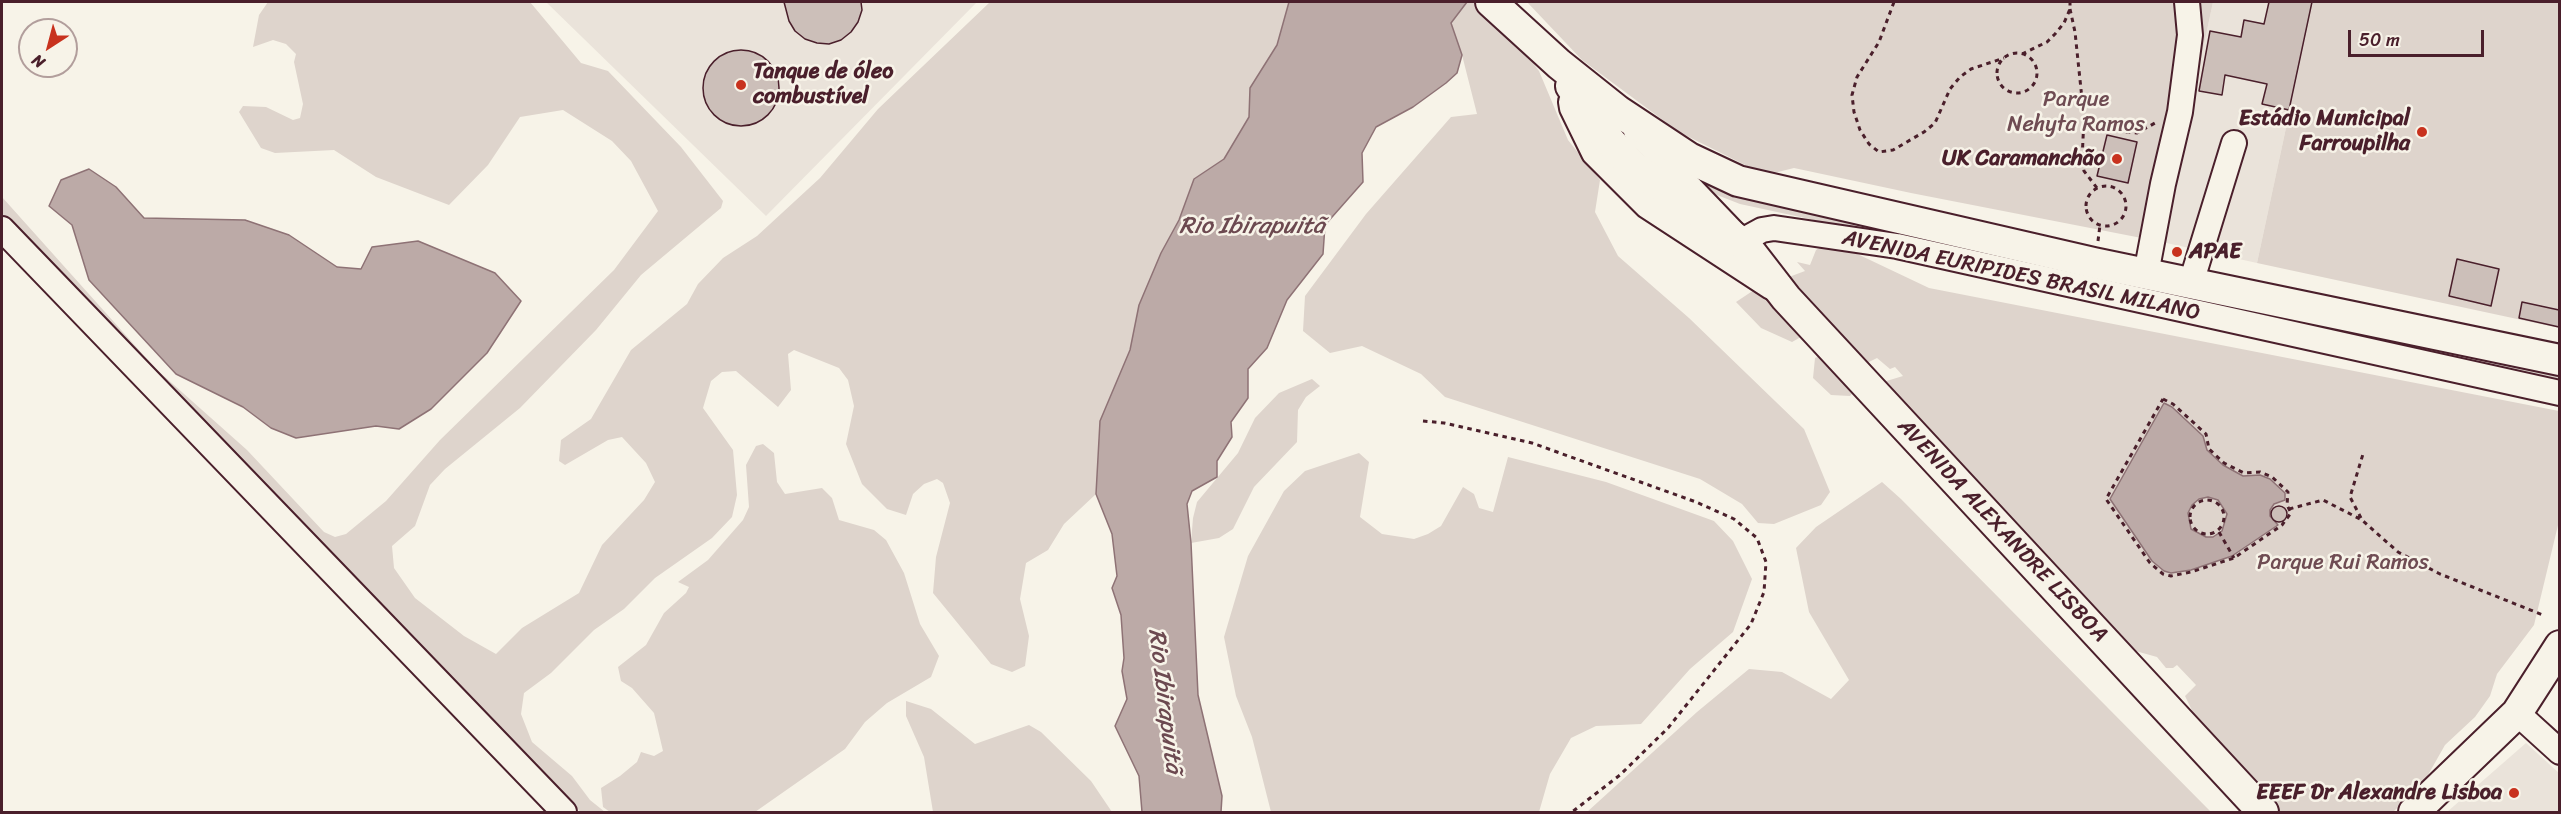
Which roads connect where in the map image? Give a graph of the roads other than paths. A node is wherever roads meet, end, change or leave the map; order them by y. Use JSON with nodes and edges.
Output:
{"nodes":[{"id":1,"x":1491,"y":2,"type":"edge"},
{"id":2,"x":2187,"y":2,"type":"edge"},
{"id":3,"x":1564,"y":74,"type":"junction"},
{"id":4,"x":1618,"y":111,"type":"junction"},
{"id":5,"x":2234,"y":143,"type":"dead end"},
{"id":6,"x":2,"y":229,"type":"edge"},
{"id":7,"x":1745,"y":245,"type":"junction"},
{"id":8,"x":2146,"y":274,"type":"junction"},
{"id":9,"x":2191,"y":284,"type":"junction"},
{"id":10,"x":1786,"y":298,"type":"junction"},
{"id":11,"x":2559,"y":360,"type":"edge"},
{"id":12,"x":2559,"y":393,"type":"edge"},
{"id":13,"x":2559,"y":646,"type":"edge"},
{"id":14,"x":2517,"y":713,"type":"junction"},
{"id":15,"x":2559,"y":752,"type":"edge"},
{"id":16,"x":564,"y":813,"type":"edge"},
{"id":17,"x":2263,"y":813,"type":"edge"},
{"id":18,"x":2414,"y":813,"type":"edge"}],
"edges":[{"from":1,"to":3,"type":"main road","name":"AVENIDA EURIPIDES BRASIL MILANO"},
{"from":2,"to":8,"type":"street"},
{"from":3,"to":4,"type":"main road","name":"AVENIDA EURIPIDES BRASIL MILANO"},
{"from":3,"to":7,"type":"main road","name":"AVENIDA EURIPIDES BRASIL MILANO"},
{"from":3,"to":10,"type":"street"},
{"from":4,"to":7,"type":"street"},
{"from":4,"to":8,"type":"main road","name":"AVENIDA EURIPIDES BRASIL MILANO"},
{"from":5,"to":9,"type":"street"},
{"from":6,"to":16,"type":"street"},
{"from":7,"to":10,"type":"main road","name":"AVENIDA ALEXANDRE LISBOA"},
{"from":7,"to":12,"type":"street","name":"AVENIDA EURIPIDES BRASIL MILANO"},
{"from":8,"to":9,"type":"main road","name":"AVENIDA EURIPIDES BRASIL MILANO"},
{"from":9,"to":11,"type":"main road","name":"AVENIDA EURIPIDES BRASIL MILANO"},
{"from":10,"to":17,"type":"main road","name":"AVENIDA ALEXANDRE LISBOA"},
{"from":13,"to":14,"type":"main road"},
{"from":14,"to":15,"type":"street"},
{"from":14,"to":18,"type":"main road"}]}
